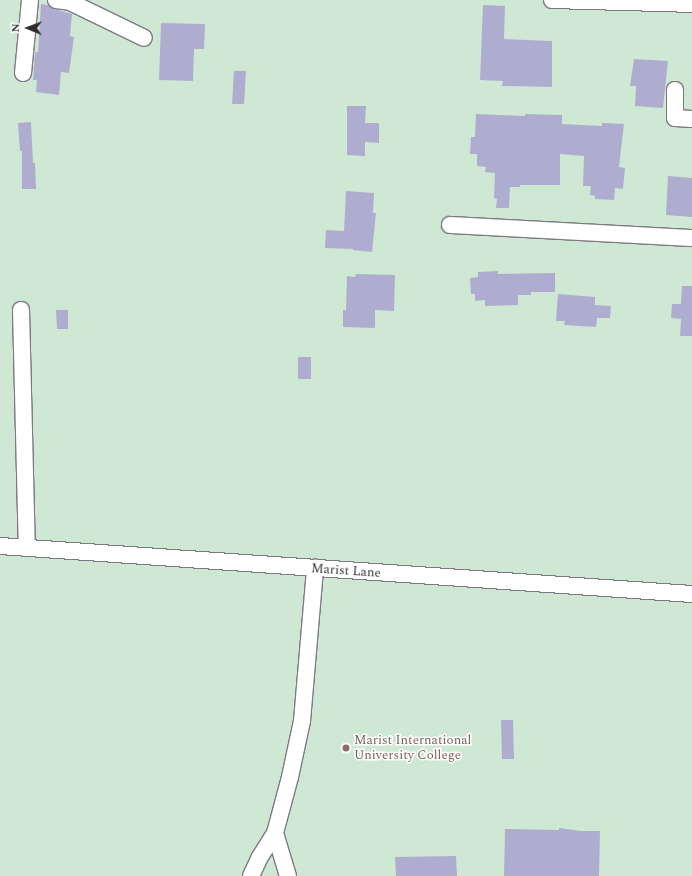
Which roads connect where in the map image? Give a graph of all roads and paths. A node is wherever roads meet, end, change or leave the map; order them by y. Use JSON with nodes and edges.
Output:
{"nodes":[{"id":1,"x":30,"y":0,"type":"edge"},
{"id":2,"x":56,"y":0,"type":"edge"},
{"id":3,"x":552,"y":0,"type":"edge"},
{"id":4,"x":692,"y":4,"type":"edge"},
{"id":5,"x":144,"y":38,"type":"dead end"},
{"id":6,"x":23,"y":73,"type":"dead end"},
{"id":7,"x":675,"y":90,"type":"dead end"},
{"id":8,"x":692,"y":119,"type":"edge"},
{"id":9,"x":450,"y":225,"type":"dead end"},
{"id":10,"x":692,"y":238,"type":"edge"},
{"id":11,"x":21,"y":310,"type":"dead end"},
{"id":12,"x":0,"y":546,"type":"edge"},
{"id":13,"x":27,"y":548,"type":"junction"},
{"id":14,"x":315,"y":568,"type":"junction"},
{"id":15,"x":692,"y":594,"type":"edge"},
{"id":16,"x":275,"y":833,"type":"junction"},
{"id":17,"x":251,"y":876,"type":"edge"},
{"id":18,"x":288,"y":876,"type":"edge"}],
"edges":[{"from":1,"to":6,"type":"street"},
{"from":2,"to":5,"type":"street"},
{"from":3,"to":4,"type":"street"},
{"from":7,"to":8,"type":"street"},
{"from":9,"to":10,"type":"street"},
{"from":11,"to":13,"type":"street"},
{"from":12,"to":13,"type":"street","name":"Marist Lane"},
{"from":13,"to":14,"type":"street","name":"Marist Lane"},
{"from":14,"to":15,"type":"street","name":"Marist Lane"},
{"from":14,"to":16,"type":"street"},
{"from":16,"to":17,"type":"street"},
{"from":16,"to":18,"type":"street"}]}
